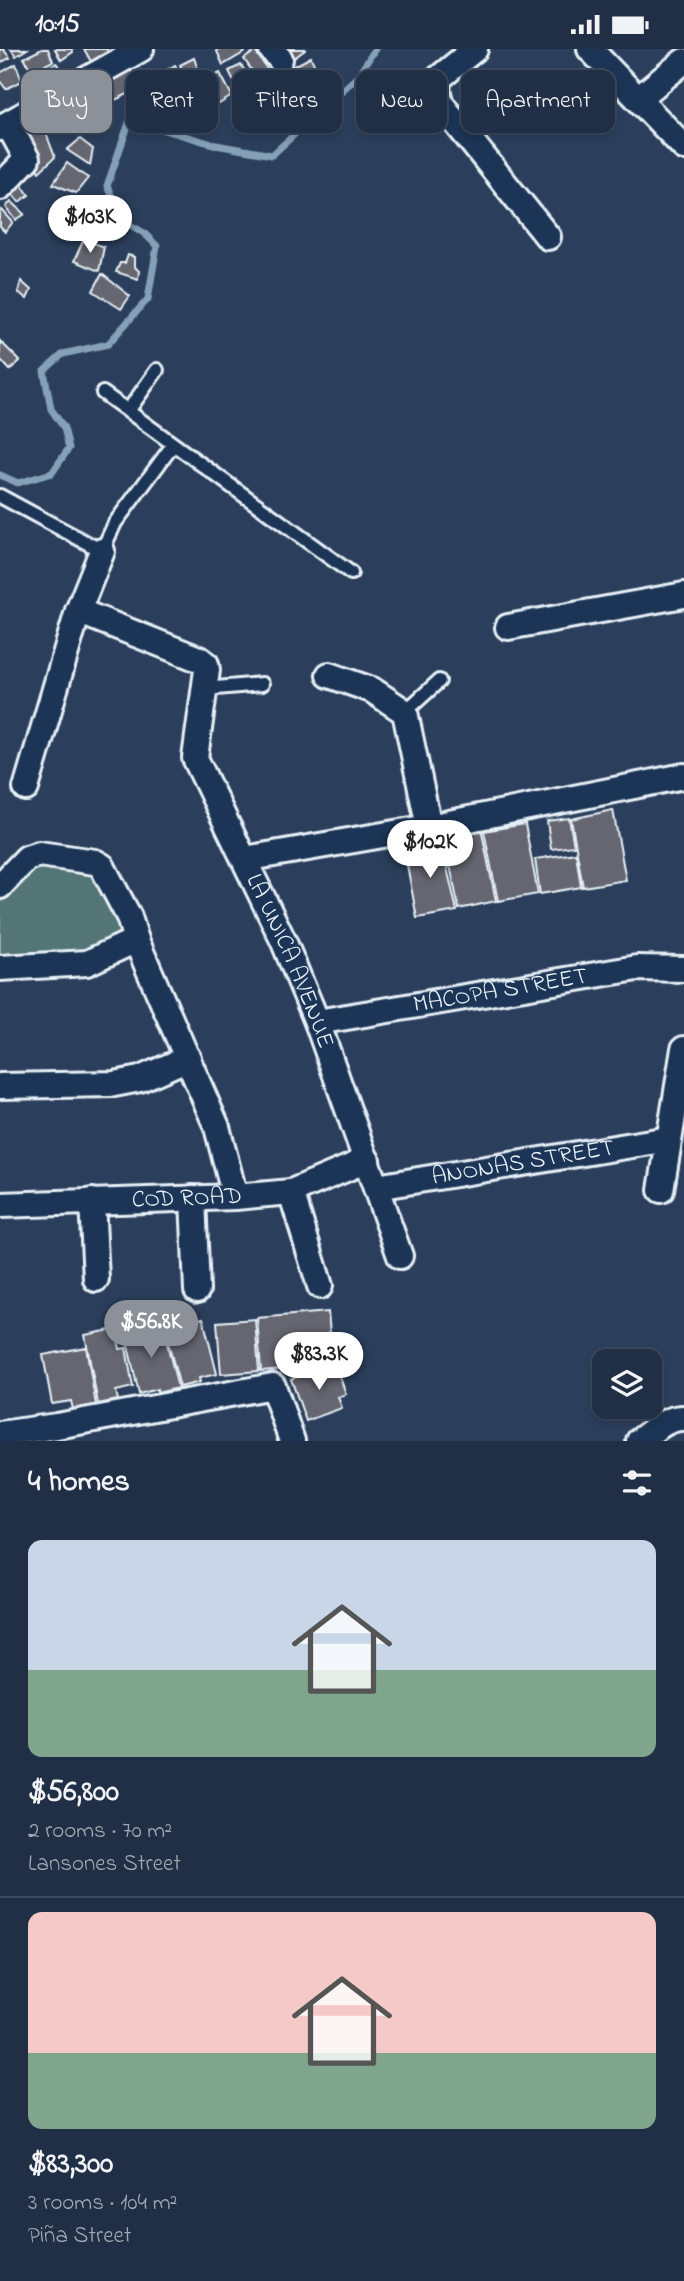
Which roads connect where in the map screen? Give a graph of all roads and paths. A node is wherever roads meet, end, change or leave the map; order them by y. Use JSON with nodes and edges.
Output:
{"nodes":[{"id":1,"x":141,"y":49,"type":"edge"},
{"id":2,"x":475,"y":49,"type":"edge"},
{"id":3,"x":590,"y":49,"type":"edge"},
{"id":4,"x":684,"y":61,"type":"edge"},
{"id":5,"x":638,"y":99,"type":"junction"},
{"id":6,"x":4,"y":126,"type":"edge"},
{"id":7,"x":684,"y":147,"type":"edge"},
{"id":8,"x":0,"y":187,"type":"edge"},
{"id":9,"x":548,"y":237,"type":"dead end"},
{"id":10,"x":157,"y":370,"type":"dead end"},
{"id":11,"x":103,"y":393,"type":"dead end"},
{"id":12,"x":128,"y":411,"type":"junction"},
{"id":13,"x":173,"y":445,"type":"junction"},
{"id":14,"x":0,"y":496,"type":"edge"},
{"id":15,"x":102,"y":551,"type":"junction"},
{"id":16,"x":351,"y":573,"type":"dead end"},
{"id":17,"x":684,"y":595,"type":"edge"},
{"id":18,"x":78,"y":611,"type":"junction"},
{"id":19,"x":508,"y":627,"type":"dead end"},
{"id":20,"x":329,"y":675,"type":"dead end"},
{"id":21,"x":206,"y":680,"type":"junction"},
{"id":22,"x":439,"y":681,"type":"dead end"},
{"id":23,"x":262,"y":684,"type":"dead end"},
{"id":24,"x":405,"y":712,"type":"junction"},
{"id":25,"x":684,"y":776,"type":"edge"},
{"id":26,"x":26,"y":788,"type":"dead end"},
{"id":27,"x":429,"y":827,"type":"junction"},
{"id":28,"x":245,"y":859,"type":"junction"},
{"id":29,"x":0,"y":886,"type":"edge"},
{"id":30,"x":136,"y":940,"type":"junction"},
{"id":31,"x":0,"y":968,"type":"edge"},
{"id":32,"x":684,"y":969,"type":"edge"},
{"id":33,"x":317,"y":1022,"type":"junction"},
{"id":34,"x":684,"y":1049,"type":"edge"},
{"id":35,"x":188,"y":1058,"type":"junction"},
{"id":36,"x":0,"y":1086,"type":"edge"},
{"id":37,"x":668,"y":1139,"type":"junction"},
{"id":38,"x":367,"y":1160,"type":"junction"},
{"id":39,"x":376,"y":1187,"type":"junction"},
{"id":40,"x":661,"y":1190,"type":"dead end"},
{"id":41,"x":291,"y":1192,"type":"junction"},
{"id":42,"x":234,"y":1197,"type":"junction"},
{"id":43,"x":193,"y":1198,"type":"junction"},
{"id":44,"x":92,"y":1202,"type":"junction"},
{"id":45,"x":0,"y":1205,"type":"edge"},
{"id":46,"x":400,"y":1256,"type":"dead end"},
{"id":47,"x":96,"y":1279,"type":"dead end"},
{"id":48,"x":320,"y":1286,"type":"dead end"},
{"id":49,"x":197,"y":1290,"type":"dead end"},
{"id":50,"x":684,"y":1418,"type":"edge"},
{"id":51,"x":0,"y":1434,"type":"edge"},
{"id":52,"x":292,"y":1441,"type":"edge"},
{"id":53,"x":639,"y":1441,"type":"edge"}],
"edges":[{"from":1,"to":6,"type":"street"},
{"from":2,"to":9,"type":"street"},
{"from":3,"to":5,"type":"street"},
{"from":4,"to":5,"type":"street"},
{"from":5,"to":7,"type":"street"},
{"from":6,"to":8,"type":"street"},
{"from":10,"to":12,"type":"lane"},
{"from":11,"to":12,"type":"lane"},
{"from":12,"to":13,"type":"lane"},
{"from":13,"to":15,"type":"lane"},
{"from":13,"to":16,"type":"lane"},
{"from":14,"to":15,"type":"lane"},
{"from":15,"to":18,"type":"street"},
{"from":17,"to":19,"type":"street"},
{"from":18,"to":21,"type":"street"},
{"from":18,"to":26,"type":"street"},
{"from":20,"to":24,"type":"street"},
{"from":21,"to":23,"type":"lane"},
{"from":21,"to":28,"type":"street","name":"LA UNICA AVENUE"},
{"from":22,"to":24,"type":"lane"},
{"from":24,"to":27,"type":"street"},
{"from":25,"to":27,"type":"street"},
{"from":27,"to":28,"type":"street"},
{"from":28,"to":33,"type":"street","name":"LA UNICA AVENUE"},
{"from":29,"to":30,"type":"street"},
{"from":30,"to":31,"type":"street"},
{"from":30,"to":35,"type":"street"},
{"from":32,"to":33,"type":"street","name":"MACOPA STREET"},
{"from":33,"to":38,"type":"street","name":"LA UNICA AVENUE"},
{"from":34,"to":37,"type":"street"},
{"from":35,"to":36,"type":"street"},
{"from":35,"to":42,"type":"street"},
{"from":37,"to":39,"type":"street","name":"ANONAS STREET"},
{"from":37,"to":40,"type":"street"},
{"from":38,"to":39,"type":"street","name":"LA UNICA AVENUE"},
{"from":38,"to":41,"type":"street","name":"COD ROAD"},
{"from":39,"to":46,"type":"street","name":"LA UNICA AVENUE"},
{"from":41,"to":42,"type":"street","name":"COD ROAD"},
{"from":41,"to":48,"type":"street"},
{"from":42,"to":43,"type":"street","name":"COD ROAD"},
{"from":43,"to":44,"type":"street","name":"COD ROAD"},
{"from":43,"to":49,"type":"street"},
{"from":44,"to":45,"type":"street","name":"COD ROAD"},
{"from":44,"to":47,"type":"street"},
{"from":50,"to":53,"type":"street"},
{"from":51,"to":52,"type":"street"}]}
